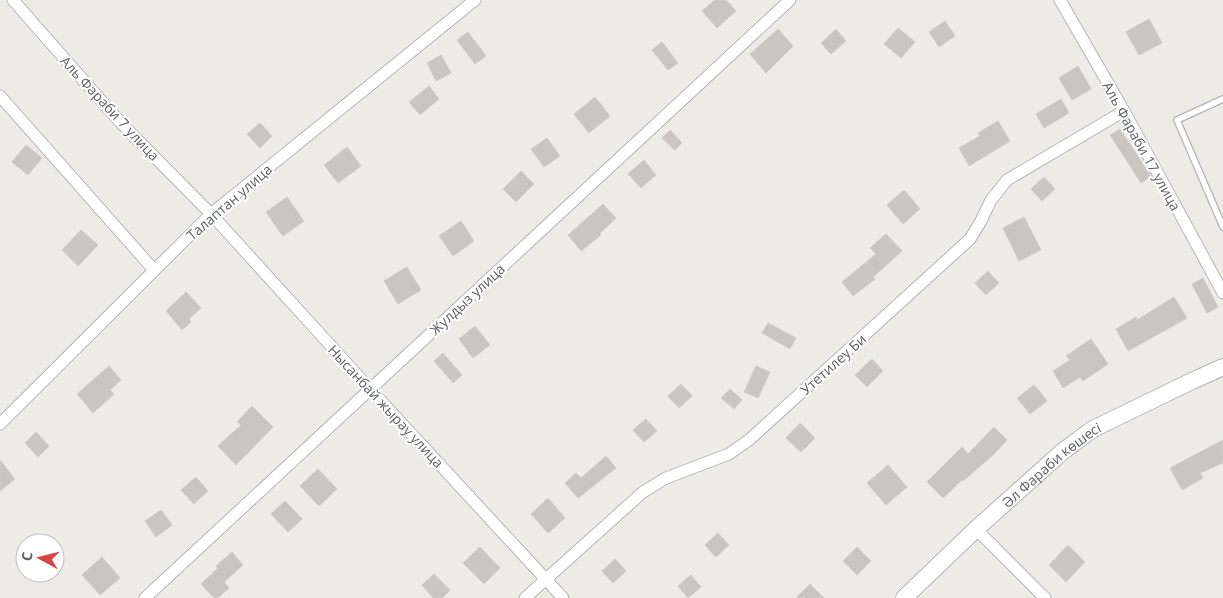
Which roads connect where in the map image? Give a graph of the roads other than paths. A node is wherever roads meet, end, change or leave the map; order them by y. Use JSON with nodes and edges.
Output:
{"nodes":[{"id":1,"x":12,"y":0,"type":"edge"},
{"id":2,"x":475,"y":0,"type":"edge"},
{"id":3,"x":790,"y":0,"type":"edge"},
{"id":4,"x":1060,"y":0,"type":"edge"},
{"id":5,"x":0,"y":96,"type":"edge"},
{"id":6,"x":1223,"y":99,"type":"edge"},
{"id":7,"x":1124,"y":111,"type":"junction"},
{"id":8,"x":211,"y":214,"type":"junction"},
{"id":9,"x":1223,"y":227,"type":"edge"},
{"id":10,"x":154,"y":270,"type":"junction"},
{"id":11,"x":1223,"y":293,"type":"edge"},
{"id":12,"x":1223,"y":367,"type":"edge"},
{"id":13,"x":370,"y":389,"type":"junction"},
{"id":14,"x":0,"y":424,"type":"edge"},
{"id":15,"x":976,"y":529,"type":"junction"},
{"id":16,"x":546,"y":578,"type":"junction"},
{"id":17,"x":145,"y":598,"type":"edge"},
{"id":18,"x":525,"y":598,"type":"edge"},
{"id":19,"x":564,"y":598,"type":"edge"},
{"id":20,"x":904,"y":598,"type":"edge"},
{"id":21,"x":1045,"y":598,"type":"edge"}],
"edges":[{"from":1,"to":8,"type":"street","name":"Аль Фараби 7 улица"},
{"from":2,"to":8,"type":"street","name":"Талаптан улица"},
{"from":3,"to":13,"type":"street","name":"Жулдыз улица"},
{"from":4,"to":7,"type":"street","name":"Аль Фараби 17 улица"},
{"from":5,"to":10,"type":"street"},
{"from":6,"to":9,"type":"lane"},
{"from":7,"to":11,"type":"street","name":"Аль Фараби 17 улица"},
{"from":7,"to":16,"type":"street","name":"Утетилеу Би"},
{"from":8,"to":10,"type":"street","name":"Талаптан улица"},
{"from":8,"to":13,"type":"street","name":"Нысанбай жырау улица"},
{"from":10,"to":14,"type":"street","name":"Талаптан улица"},
{"from":12,"to":15,"type":"street","name":"Әл Фараби көшесі"},
{"from":13,"to":16,"type":"street","name":"Нысанбай жырау улица"},
{"from":13,"to":17,"type":"street","name":"Жулдыз улица"},
{"from":15,"to":20,"type":"street","name":"Әл Фараби көшесі"},
{"from":15,"to":21,"type":"street"},
{"from":16,"to":18,"type":"street","name":"Утетилеу Би"},
{"from":16,"to":19,"type":"street","name":"Нысанбай жырау улица"}]}
